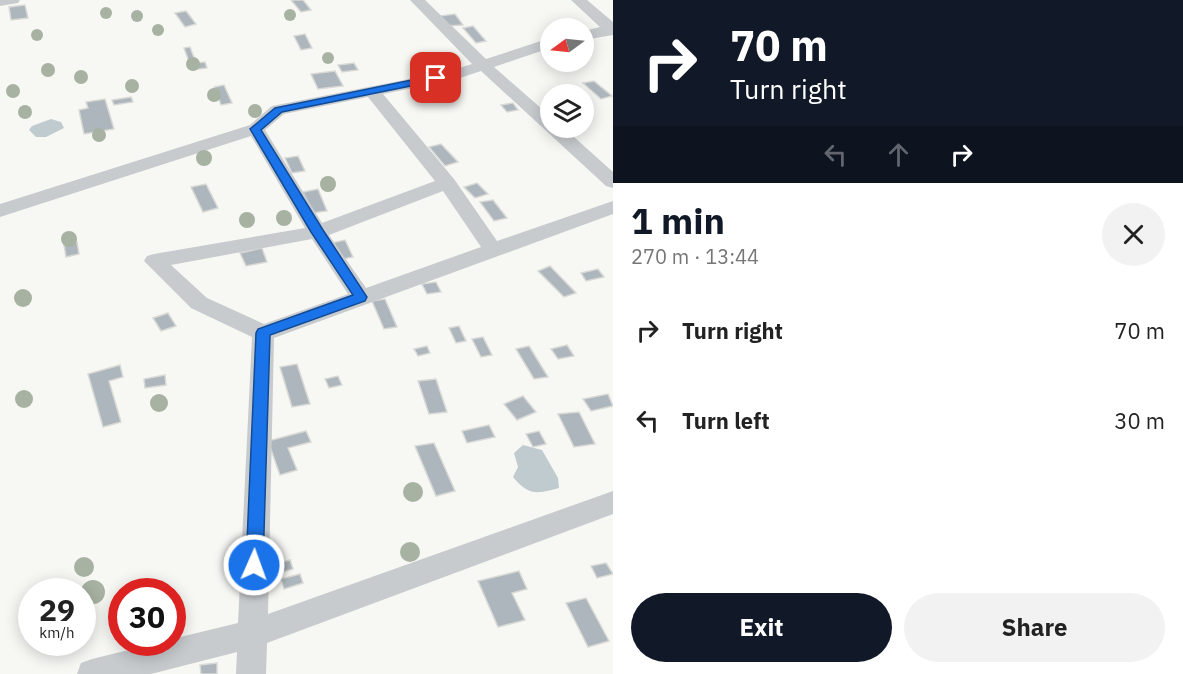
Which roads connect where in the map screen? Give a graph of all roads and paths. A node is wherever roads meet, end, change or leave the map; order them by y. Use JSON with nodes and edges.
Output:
{"nodes":[{"id":1,"x":14,"y":0,"type":"edge"},
{"id":2,"x":417,"y":0,"type":"edge"},
{"id":3,"x":578,"y":0,"type":"edge"},
{"id":4,"x":0,"y":2,"type":"edge"},
{"id":5,"x":612,"y":29,"type":"edge"},
{"id":6,"x":594,"y":34,"type":"edge"},
{"id":7,"x":540,"y":46,"type":"edge"},
{"id":8,"x":484,"y":66,"type":"junction"},
{"id":9,"x":372,"y":90,"type":"junction"},
{"id":10,"x":540,"y":115,"type":"edge"},
{"id":11,"x":256,"y":129,"type":"junction"},
{"id":12,"x":565,"y":138,"type":"edge"},
{"id":13,"x":613,"y":182,"type":"edge"},
{"id":14,"x":447,"y":183,"type":"junction"},
{"id":15,"x":613,"y":207,"type":"edge"},
{"id":16,"x":0,"y":211,"type":"edge"},
{"id":17,"x":317,"y":232,"type":"junction"},
{"id":18,"x":493,"y":250,"type":"junction"},
{"id":19,"x":361,"y":297,"type":"junction"},
{"id":20,"x":263,"y":333,"type":"junction"},
{"id":21,"x":613,"y":502,"type":"edge"},
{"id":22,"x":252,"y":634,"type":"junction"},
{"id":23,"x":92,"y":674,"type":"edge"},
{"id":24,"x":251,"y":674,"type":"edge"}],
"edges":[{"from":1,"to":4,"type":"street"},
{"from":2,"to":8,"type":"street"},
{"from":3,"to":5,"type":"street"},
{"from":5,"to":6,"type":"street"},
{"from":7,"to":8,"type":"street"},
{"from":8,"to":9,"type":"street"},
{"from":8,"to":10,"type":"street"},
{"from":9,"to":11,"type":"street"},
{"from":9,"to":14,"type":"street"},
{"from":11,"to":16,"type":"street"},
{"from":11,"to":17,"type":"street"},
{"from":12,"to":13,"type":"street"},
{"from":14,"to":17,"type":"street"},
{"from":14,"to":18,"type":"street"},
{"from":15,"to":18,"type":"street"},
{"from":17,"to":19,"type":"street"},
{"from":17,"to":20,"type":"street"},
{"from":18,"to":19,"type":"street"},
{"from":19,"to":20,"type":"street"},
{"from":20,"to":22,"type":"street"},
{"from":21,"to":22,"type":"street"},
{"from":22,"to":23,"type":"street"},
{"from":22,"to":24,"type":"street"}]}
